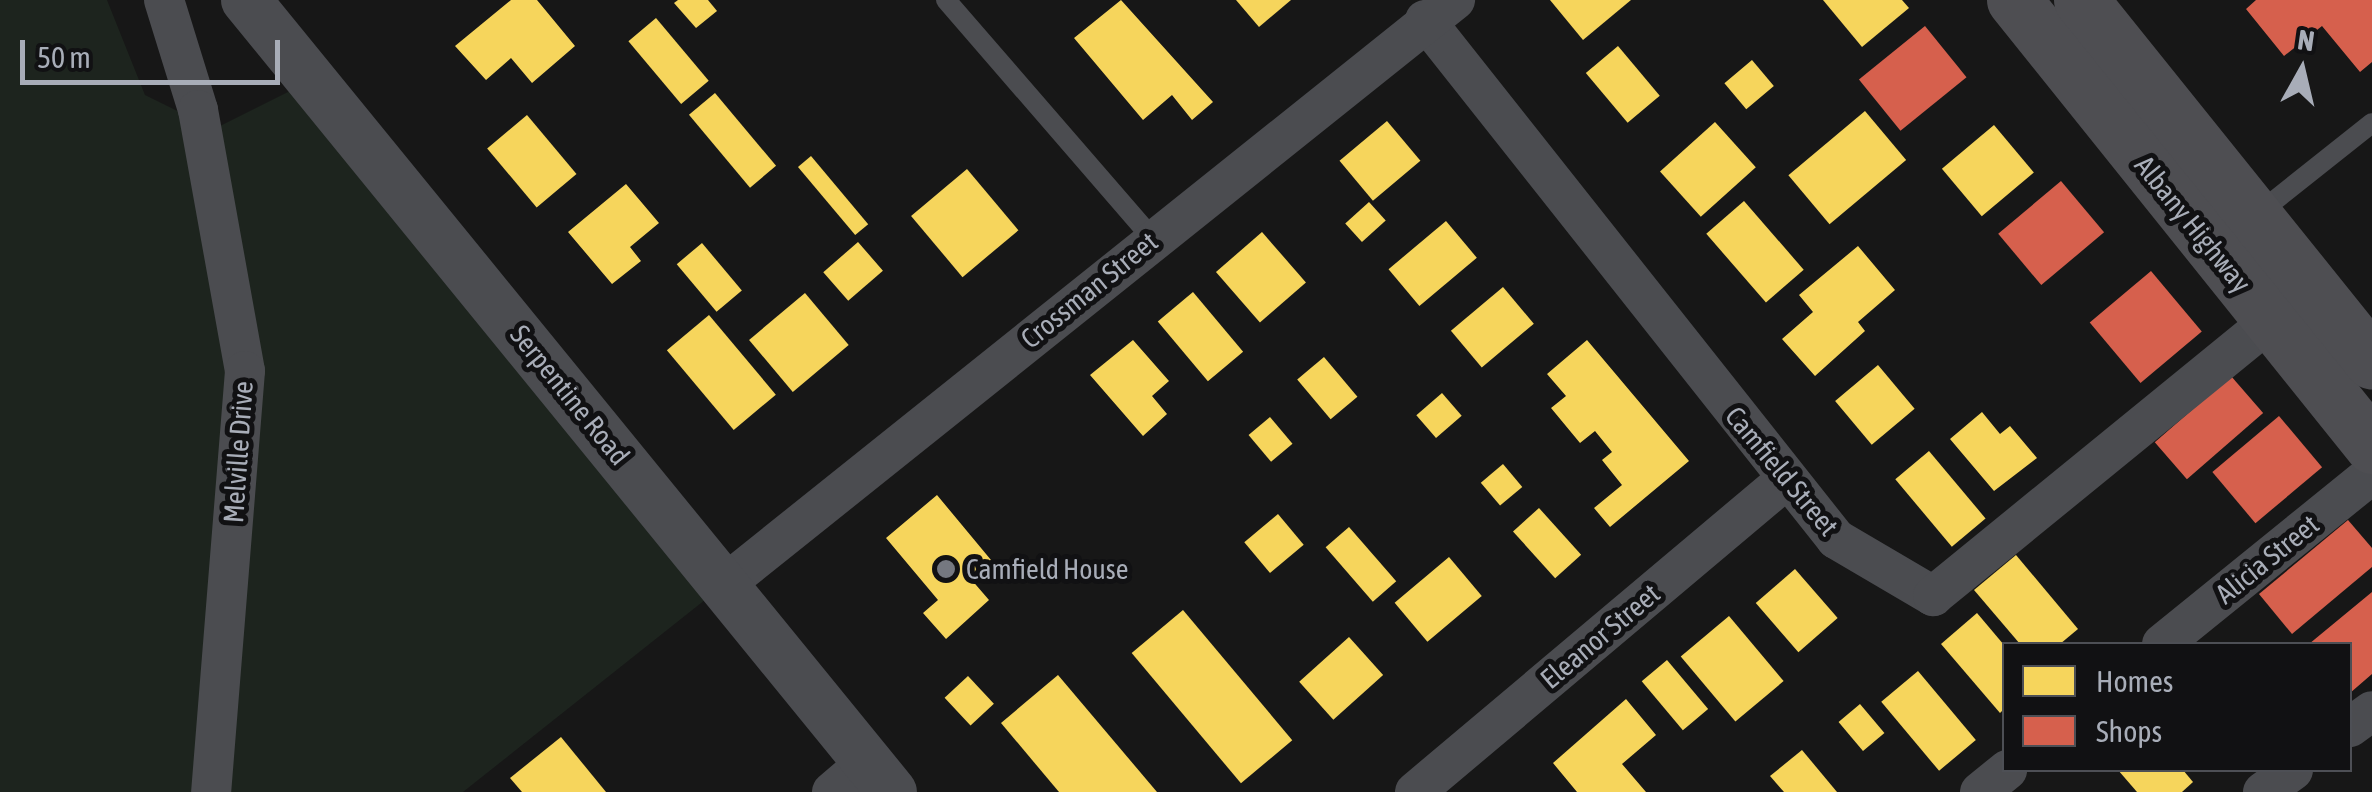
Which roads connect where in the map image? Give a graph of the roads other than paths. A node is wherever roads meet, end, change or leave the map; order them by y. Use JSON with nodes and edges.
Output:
{"nodes":[{"id":1,"x":164,"y":0,"type":"edge"},
{"id":2,"x":246,"y":0,"type":"edge"},
{"id":3,"x":946,"y":0,"type":"edge"},
{"id":4,"x":2014,"y":0,"type":"edge"},
{"id":5,"x":2081,"y":0,"type":"edge"},
{"id":6,"x":1440,"y":10,"type":"edge"},
{"id":7,"x":2121,"y":95,"type":"junction"},
{"id":8,"x":2372,"y":123,"type":"edge"},
{"id":9,"x":2254,"y":218,"type":"junction"},
{"id":10,"x":1153,"y":239,"type":"junction"},
{"id":11,"x":2271,"y":320,"type":"junction"},
{"id":12,"x":2372,"y":362,"type":"edge"},
{"id":13,"x":2372,"y":446,"type":"edge"},
{"id":14,"x":2372,"y":474,"type":"edge"},
{"id":15,"x":1785,"y":480,"type":"junction"},
{"id":16,"x":725,"y":584,"type":"junction"},
{"id":17,"x":2164,"y":642,"type":"edge"},
{"id":18,"x":2372,"y":711,"type":"edge"},
{"id":19,"x":2352,"y":726,"type":"edge"},
{"id":20,"x":2005,"y":772,"type":"edge"},
{"id":21,"x":2290,"y":772,"type":"edge"},
{"id":22,"x":864,"y":782,"type":"edge"},
{"id":23,"x":212,"y":792,"type":"edge"},
{"id":24,"x":1415,"y":792,"type":"edge"},
{"id":25,"x":1980,"y":792,"type":"edge"},
{"id":26,"x":2263,"y":792,"type":"edge"}],
"edges":[{"from":1,"to":23,"type":"street","name":"Melville Drive"},
{"from":2,"to":16,"type":"street","name":"Serpentine Road"},
{"from":3,"to":10,"type":"lane"},
{"from":4,"to":7,"type":"highway","name":"Albany Highway"},
{"from":5,"to":7,"type":"highway","name":"Albany Highway"},
{"from":6,"to":10,"type":"street","name":"Crossman Street"},
{"from":6,"to":15,"type":"street","name":"Camfield Street"},
{"from":7,"to":9,"type":"highway","name":"Albany Highway"},
{"from":7,"to":11,"type":"highway","name":"Albany Highway"},
{"from":8,"to":9,"type":"lane"},
{"from":9,"to":12,"type":"highway","name":"Albany Highway"},
{"from":10,"to":16,"type":"street","name":"Crossman Street"},
{"from":11,"to":13,"type":"highway","name":"Albany Highway"},
{"from":11,"to":15,"type":"street","name":"Camfield Street"},
{"from":14,"to":17,"type":"street","name":"Alicia Street"},
{"from":15,"to":24,"type":"street","name":"Eleanor Street"},
{"from":16,"to":22,"type":"street","name":"Serpentine Road"},
{"from":18,"to":19,"type":"street"},
{"from":20,"to":25,"type":"street"},
{"from":21,"to":26,"type":"street"}]}
